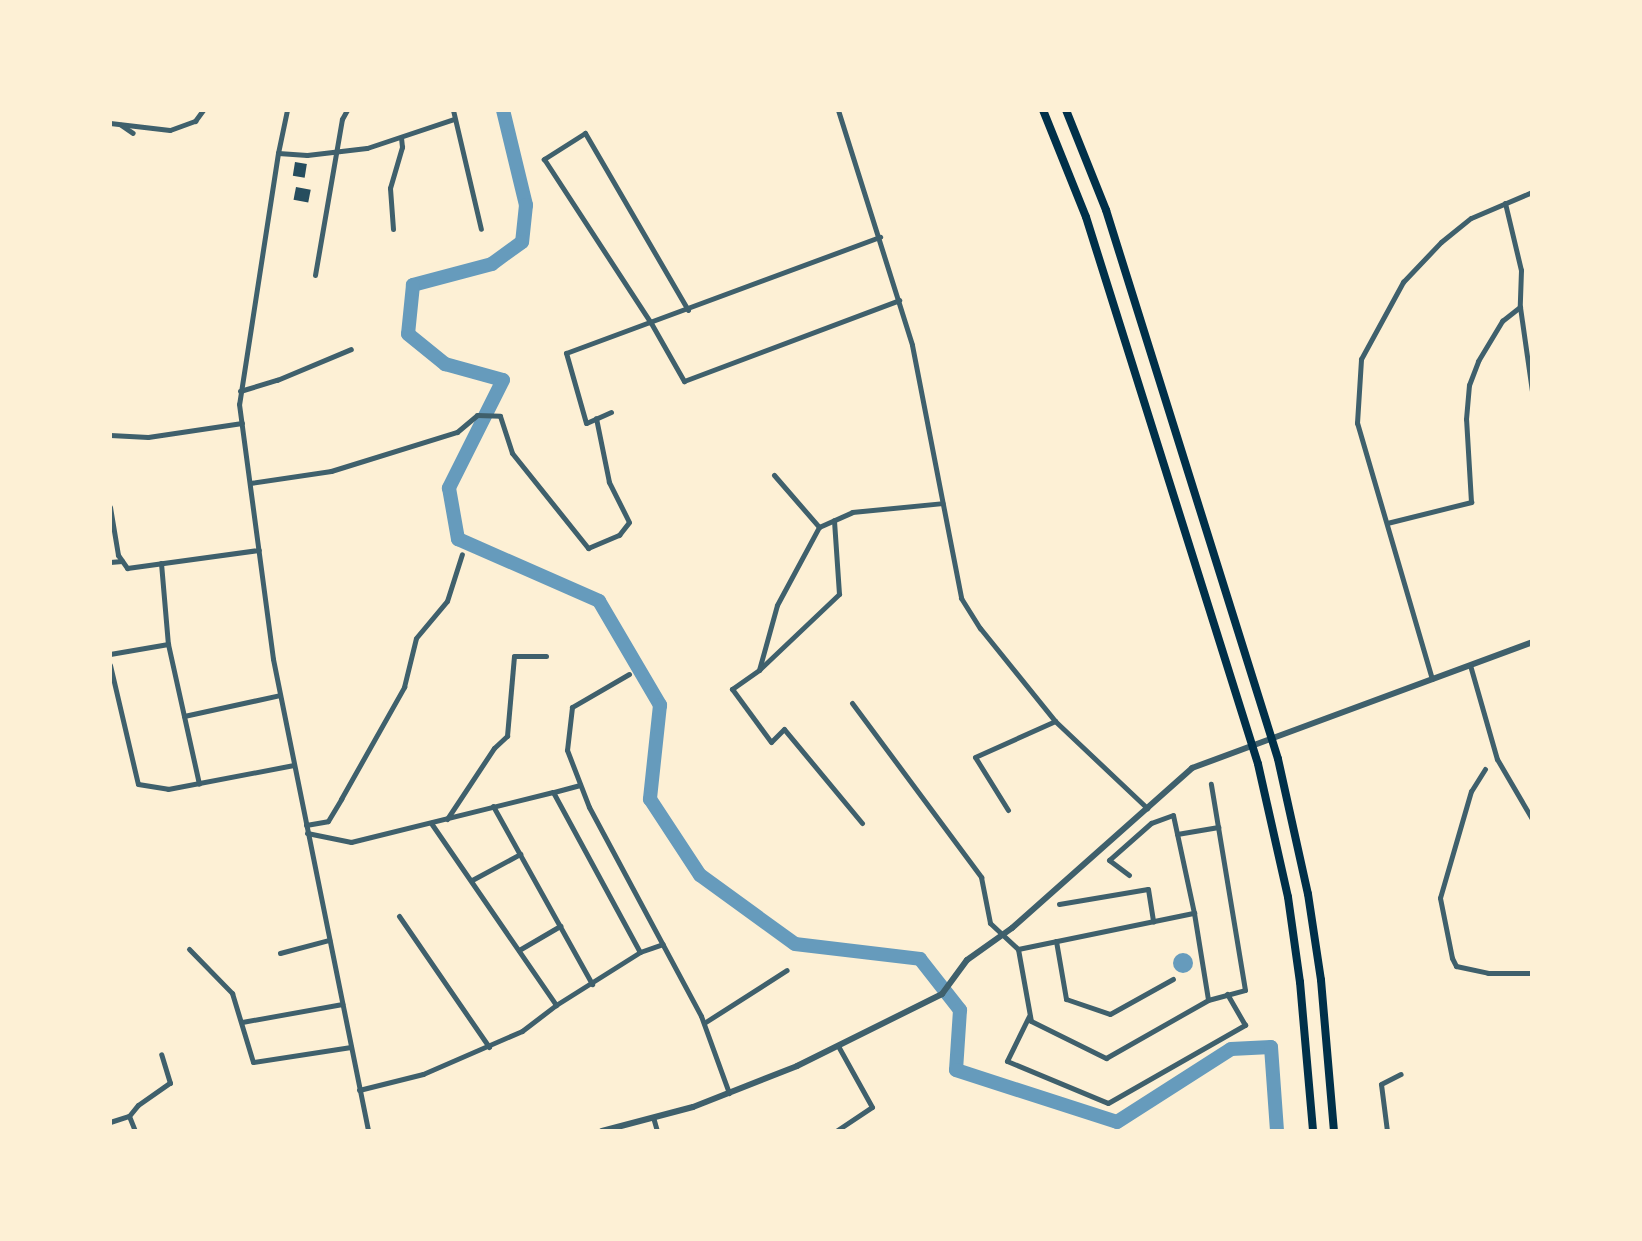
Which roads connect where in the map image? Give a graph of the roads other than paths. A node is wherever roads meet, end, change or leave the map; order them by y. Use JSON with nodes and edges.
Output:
{"nodes":[{"id":1,"x":203,"y":110,"type":"edge"},
{"id":2,"x":287,"y":110,"type":"edge"},
{"id":3,"x":347,"y":110,"type":"edge"},
{"id":4,"x":453,"y":110,"type":"edge"},
{"id":5,"x":838,"y":110,"type":"edge"},
{"id":6,"x":1043,"y":110,"type":"edge"},
{"id":7,"x":1066,"y":110,"type":"edge"},
{"id":8,"x":454,"y":119,"type":"junction"},
{"id":9,"x":110,"y":123,"type":"edge"},
{"id":10,"x":121,"y":124,"type":"junction"},
{"id":11,"x":133,"y":133,"type":"dead end"},
{"id":12,"x":401,"y":138,"type":"junction"},
{"id":13,"x":278,"y":153,"type":"junction"},
{"id":14,"x":336,"y":154,"type":"junction"},
{"id":15,"x":1532,"y":192,"type":"edge"},
{"id":16,"x":1505,"y":202,"type":"junction"},
{"id":17,"x":393,"y":229,"type":"dead end"},
{"id":18,"x":481,"y":229,"type":"dead end"},
{"id":19,"x":880,"y":237,"type":"junction"},
{"id":20,"x":315,"y":275,"type":"dead end"},
{"id":21,"x":899,"y":300,"type":"junction"},
{"id":22,"x":1520,"y":307,"type":"junction"},
{"id":23,"x":688,"y":310,"type":"junction"},
{"id":24,"x":651,"y":323,"type":"junction"},
{"id":25,"x":351,"y":349,"type":"dead end"},
{"id":26,"x":240,"y":391,"type":"junction"},
{"id":27,"x":1532,"y":391,"type":"edge"},
{"id":28,"x":611,"y":412,"type":"dead end"},
{"id":29,"x":596,"y":418,"type":"junction"},
{"id":30,"x":242,"y":423,"type":"junction"},
{"id":31,"x":110,"y":435,"type":"edge"},
{"id":32,"x":774,"y":475,"type":"dead end"},
{"id":33,"x":250,"y":483,"type":"junction"},
{"id":34,"x":943,"y":503,"type":"junction"},
{"id":35,"x":110,"y":507,"type":"edge"},
{"id":36,"x":834,"y":520,"type":"junction"},
{"id":37,"x":1387,"y":523,"type":"junction"},
{"id":38,"x":819,"y":527,"type":"junction"},
{"id":39,"x":259,"y":550,"type":"junction"},
{"id":40,"x":462,"y":554,"type":"dead end"},
{"id":41,"x":122,"y":561,"type":"junction"},
{"id":42,"x":110,"y":562,"type":"edge"},
{"id":43,"x":161,"y":563,"type":"junction"},
{"id":44,"x":1532,"y":642,"type":"edge"},
{"id":45,"x":168,"y":644,"type":"junction"},
{"id":46,"x":110,"y":654,"type":"edge"},
{"id":47,"x":546,"y":656,"type":"dead end"},
{"id":48,"x":110,"y":665,"type":"edge"},
{"id":49,"x":1470,"y":665,"type":"junction"},
{"id":50,"x":759,"y":670,"type":"junction"},
{"id":51,"x":629,"y":674,"type":"dead end"},
{"id":52,"x":1432,"y":680,"type":"junction"},
{"id":53,"x":280,"y":695,"type":"junction"},
{"id":54,"x":852,"y":703,"type":"dead end"},
{"id":55,"x":184,"y":716,"type":"junction"},
{"id":56,"x":1055,"y":721,"type":"junction"},
{"id":57,"x":294,"y":765,"type":"junction"},
{"id":58,"x":1485,"y":769,"type":"dead end"},
{"id":59,"x":199,"y":784,"type":"junction"},
{"id":60,"x":1211,"y":784,"type":"dead end"},
{"id":61,"x":580,"y":785,"type":"junction"},
{"id":62,"x":553,"y":792,"type":"junction"},
{"id":63,"x":493,"y":806,"type":"junction"},
{"id":64,"x":1147,"y":808,"type":"junction"},
{"id":65,"x":1008,"y":810,"type":"dead end"},
{"id":66,"x":1532,"y":819,"type":"edge"},
{"id":67,"x":446,"y":820,"type":"junction"},
{"id":68,"x":430,"y":822,"type":"junction"},
{"id":69,"x":862,"y":823,"type":"dead end"},
{"id":70,"x":306,"y":825,"type":"junction"},
{"id":71,"x":1218,"y":827,"type":"junction"},
{"id":72,"x":307,"y":833,"type":"junction"},
{"id":73,"x":1177,"y":834,"type":"junction"},
{"id":74,"x":520,"y":854,"type":"junction"},
{"id":75,"x":1129,"y":875,"type":"dead end"},
{"id":76,"x":472,"y":880,"type":"junction"},
{"id":77,"x":1059,"y":904,"type":"dead end"},
{"id":78,"x":1194,"y":913,"type":"junction"},
{"id":79,"x":399,"y":916,"type":"dead end"},
{"id":80,"x":1153,"y":922,"type":"junction"},
{"id":81,"x":560,"y":926,"type":"junction"},
{"id":82,"x":1001,"y":935,"type":"junction"},
{"id":83,"x":329,"y":940,"type":"junction"},
{"id":84,"x":1056,"y":941,"type":"junction"},
{"id":85,"x":663,"y":944,"type":"junction"},
{"id":86,"x":189,"y":949,"type":"dead end"},
{"id":87,"x":1018,"y":949,"type":"junction"},
{"id":88,"x":519,"y":950,"type":"junction"},
{"id":89,"x":640,"y":952,"type":"junction"},
{"id":90,"x":280,"y":953,"type":"dead end"},
{"id":91,"x":787,"y":970,"type":"dead end"},
{"id":92,"x":1532,"y":973,"type":"edge"},
{"id":93,"x":1173,"y":979,"type":"dead end"},
{"id":94,"x":592,"y":984,"type":"junction"},
{"id":95,"x":1227,"y":994,"type":"junction"},
{"id":96,"x":1208,"y":1000,"type":"junction"},
{"id":97,"x":342,"y":1004,"type":"junction"},
{"id":98,"x":556,"y":1005,"type":"junction"},
{"id":99,"x":1030,"y":1015,"type":"junction"},
{"id":100,"x":242,"y":1022,"type":"junction"},
{"id":101,"x":704,"y":1023,"type":"junction"},
{"id":102,"x":838,"y":1046,"type":"junction"},
{"id":103,"x":351,"y":1047,"type":"junction"},
{"id":104,"x":489,"y":1047,"type":"junction"},
{"id":105,"x":161,"y":1054,"type":"dead end"},
{"id":106,"x":1401,"y":1074,"type":"dead end"},
{"id":107,"x":359,"y":1090,"type":"junction"},
{"id":108,"x":729,"y":1093,"type":"junction"},
{"id":109,"x":129,"y":1116,"type":"junction"},
{"id":110,"x":653,"y":1117,"type":"junction"},
{"id":111,"x":110,"y":1122,"type":"edge"},
{"id":112,"x":135,"y":1131,"type":"edge"},
{"id":113,"x":368,"y":1131,"type":"edge"},
{"id":114,"x":602,"y":1131,"type":"edge"},
{"id":115,"x":657,"y":1131,"type":"edge"},
{"id":116,"x":836,"y":1131,"type":"edge"},
{"id":117,"x":1313,"y":1131,"type":"edge"},
{"id":118,"x":1334,"y":1131,"type":"edge"},
{"id":119,"x":1387,"y":1131,"type":"edge"}],
"edges":[{"from":1,"to":10,"type":"street"},
{"from":2,"to":13,"type":"street"},
{"from":3,"to":14,"type":"street"},
{"from":4,"to":8,"type":"street"},
{"from":5,"to":19,"type":"street"},
{"from":6,"to":117,"type":"highway"},
{"from":7,"to":118,"type":"highway"},
{"from":8,"to":12,"type":"street"},
{"from":8,"to":18,"type":"street"},
{"from":9,"to":10,"type":"street"},
{"from":10,"to":11,"type":"street"},
{"from":12,"to":14,"type":"street"},
{"from":12,"to":17,"type":"street"},
{"from":13,"to":14,"type":"street"},
{"from":13,"to":26,"type":"street"},
{"from":14,"to":20,"type":"street"},
{"from":15,"to":16,"type":"street"},
{"from":16,"to":22,"type":"street"},
{"from":16,"to":37,"type":"street"},
{"from":19,"to":21,"type":"street"},
{"from":19,"to":23,"type":"street"},
{"from":21,"to":24,"type":"street"},
{"from":21,"to":34,"type":"street"},
{"from":22,"to":27,"type":"street"},
{"from":22,"to":37,"type":"street"},
{"from":23,"to":24,"type":"street"},
{"from":23,"to":24,"type":"street"},
{"from":24,"to":29,"type":"street"},
{"from":25,"to":26,"type":"street"},
{"from":26,"to":30,"type":"street"},
{"from":28,"to":29,"type":"street"},
{"from":29,"to":33,"type":"street"},
{"from":30,"to":31,"type":"street"},
{"from":30,"to":33,"type":"street"},
{"from":32,"to":38,"type":"street"},
{"from":33,"to":39,"type":"street"},
{"from":34,"to":36,"type":"street"},
{"from":34,"to":56,"type":"street"},
{"from":35,"to":41,"type":"street"},
{"from":36,"to":38,"type":"street"},
{"from":36,"to":50,"type":"street"},
{"from":37,"to":52,"type":"street"},
{"from":38,"to":50,"type":"street"},
{"from":39,"to":43,"type":"street"},
{"from":39,"to":53,"type":"street"},
{"from":40,"to":70,"type":"street"},
{"from":41,"to":42,"type":"street"},
{"from":41,"to":43,"type":"street"},
{"from":43,"to":45,"type":"street"},
{"from":44,"to":49,"type":"street"},
{"from":45,"to":46,"type":"street"},
{"from":45,"to":55,"type":"street"},
{"from":47,"to":67,"type":"street"},
{"from":48,"to":59,"type":"street"},
{"from":49,"to":52,"type":"street"},
{"from":49,"to":66,"type":"street"},
{"from":50,"to":69,"type":"street"},
{"from":51,"to":61,"type":"street"},
{"from":52,"to":64,"type":"street"},
{"from":53,"to":55,"type":"street"},
{"from":53,"to":57,"type":"street"},
{"from":54,"to":82,"type":"street"},
{"from":55,"to":59,"type":"street"},
{"from":56,"to":64,"type":"street"},
{"from":56,"to":65,"type":"street"},
{"from":57,"to":59,"type":"street"},
{"from":57,"to":70,"type":"street"},
{"from":58,"to":92,"type":"street"},
{"from":60,"to":71,"type":"street"},
{"from":61,"to":62,"type":"street"},
{"from":61,"to":85,"type":"street"},
{"from":62,"to":63,"type":"street"},
{"from":62,"to":89,"type":"street"},
{"from":63,"to":67,"type":"street"},
{"from":63,"to":74,"type":"street"},
{"from":64,"to":82,"type":"street"},
{"from":67,"to":68,"type":"street"},
{"from":68,"to":72,"type":"street"},
{"from":68,"to":76,"type":"street"},
{"from":70,"to":72,"type":"street"},
{"from":71,"to":73,"type":"street"},
{"from":71,"to":95,"type":"street"},
{"from":72,"to":83,"type":"street"},
{"from":73,"to":75,"type":"street"},
{"from":73,"to":78,"type":"street"},
{"from":74,"to":76,"type":"street"},
{"from":74,"to":81,"type":"street"},
{"from":76,"to":88,"type":"street"},
{"from":77,"to":80,"type":"street"},
{"from":78,"to":80,"type":"street"},
{"from":78,"to":96,"type":"street"},
{"from":79,"to":104,"type":"street"},
{"from":80,"to":84,"type":"street"},
{"from":81,"to":88,"type":"street"},
{"from":81,"to":94,"type":"street"},
{"from":82,"to":87,"type":"street"},
{"from":82,"to":102,"type":"street"},
{"from":83,"to":90,"type":"street"},
{"from":83,"to":97,"type":"street"},
{"from":84,"to":87,"type":"street"},
{"from":84,"to":93,"type":"street"},
{"from":85,"to":89,"type":"street"},
{"from":85,"to":101,"type":"street"},
{"from":86,"to":100,"type":"street"},
{"from":87,"to":99,"type":"street"},
{"from":88,"to":98,"type":"street"},
{"from":89,"to":94,"type":"street"},
{"from":91,"to":101,"type":"street"},
{"from":94,"to":98,"type":"street"},
{"from":95,"to":96,"type":"street"},
{"from":95,"to":99,"type":"street"},
{"from":96,"to":99,"type":"street"},
{"from":97,"to":100,"type":"street"},
{"from":97,"to":103,"type":"street"},
{"from":98,"to":104,"type":"street"},
{"from":100,"to":103,"type":"street"},
{"from":101,"to":108,"type":"street"},
{"from":102,"to":108,"type":"street"},
{"from":102,"to":116,"type":"street"},
{"from":103,"to":107,"type":"street"},
{"from":104,"to":107,"type":"street"},
{"from":105,"to":109,"type":"street"},
{"from":106,"to":119,"type":"street"},
{"from":107,"to":113,"type":"street"},
{"from":108,"to":110,"type":"street"},
{"from":109,"to":111,"type":"street"},
{"from":109,"to":112,"type":"street"},
{"from":110,"to":114,"type":"street"},
{"from":110,"to":115,"type":"street"}]}
